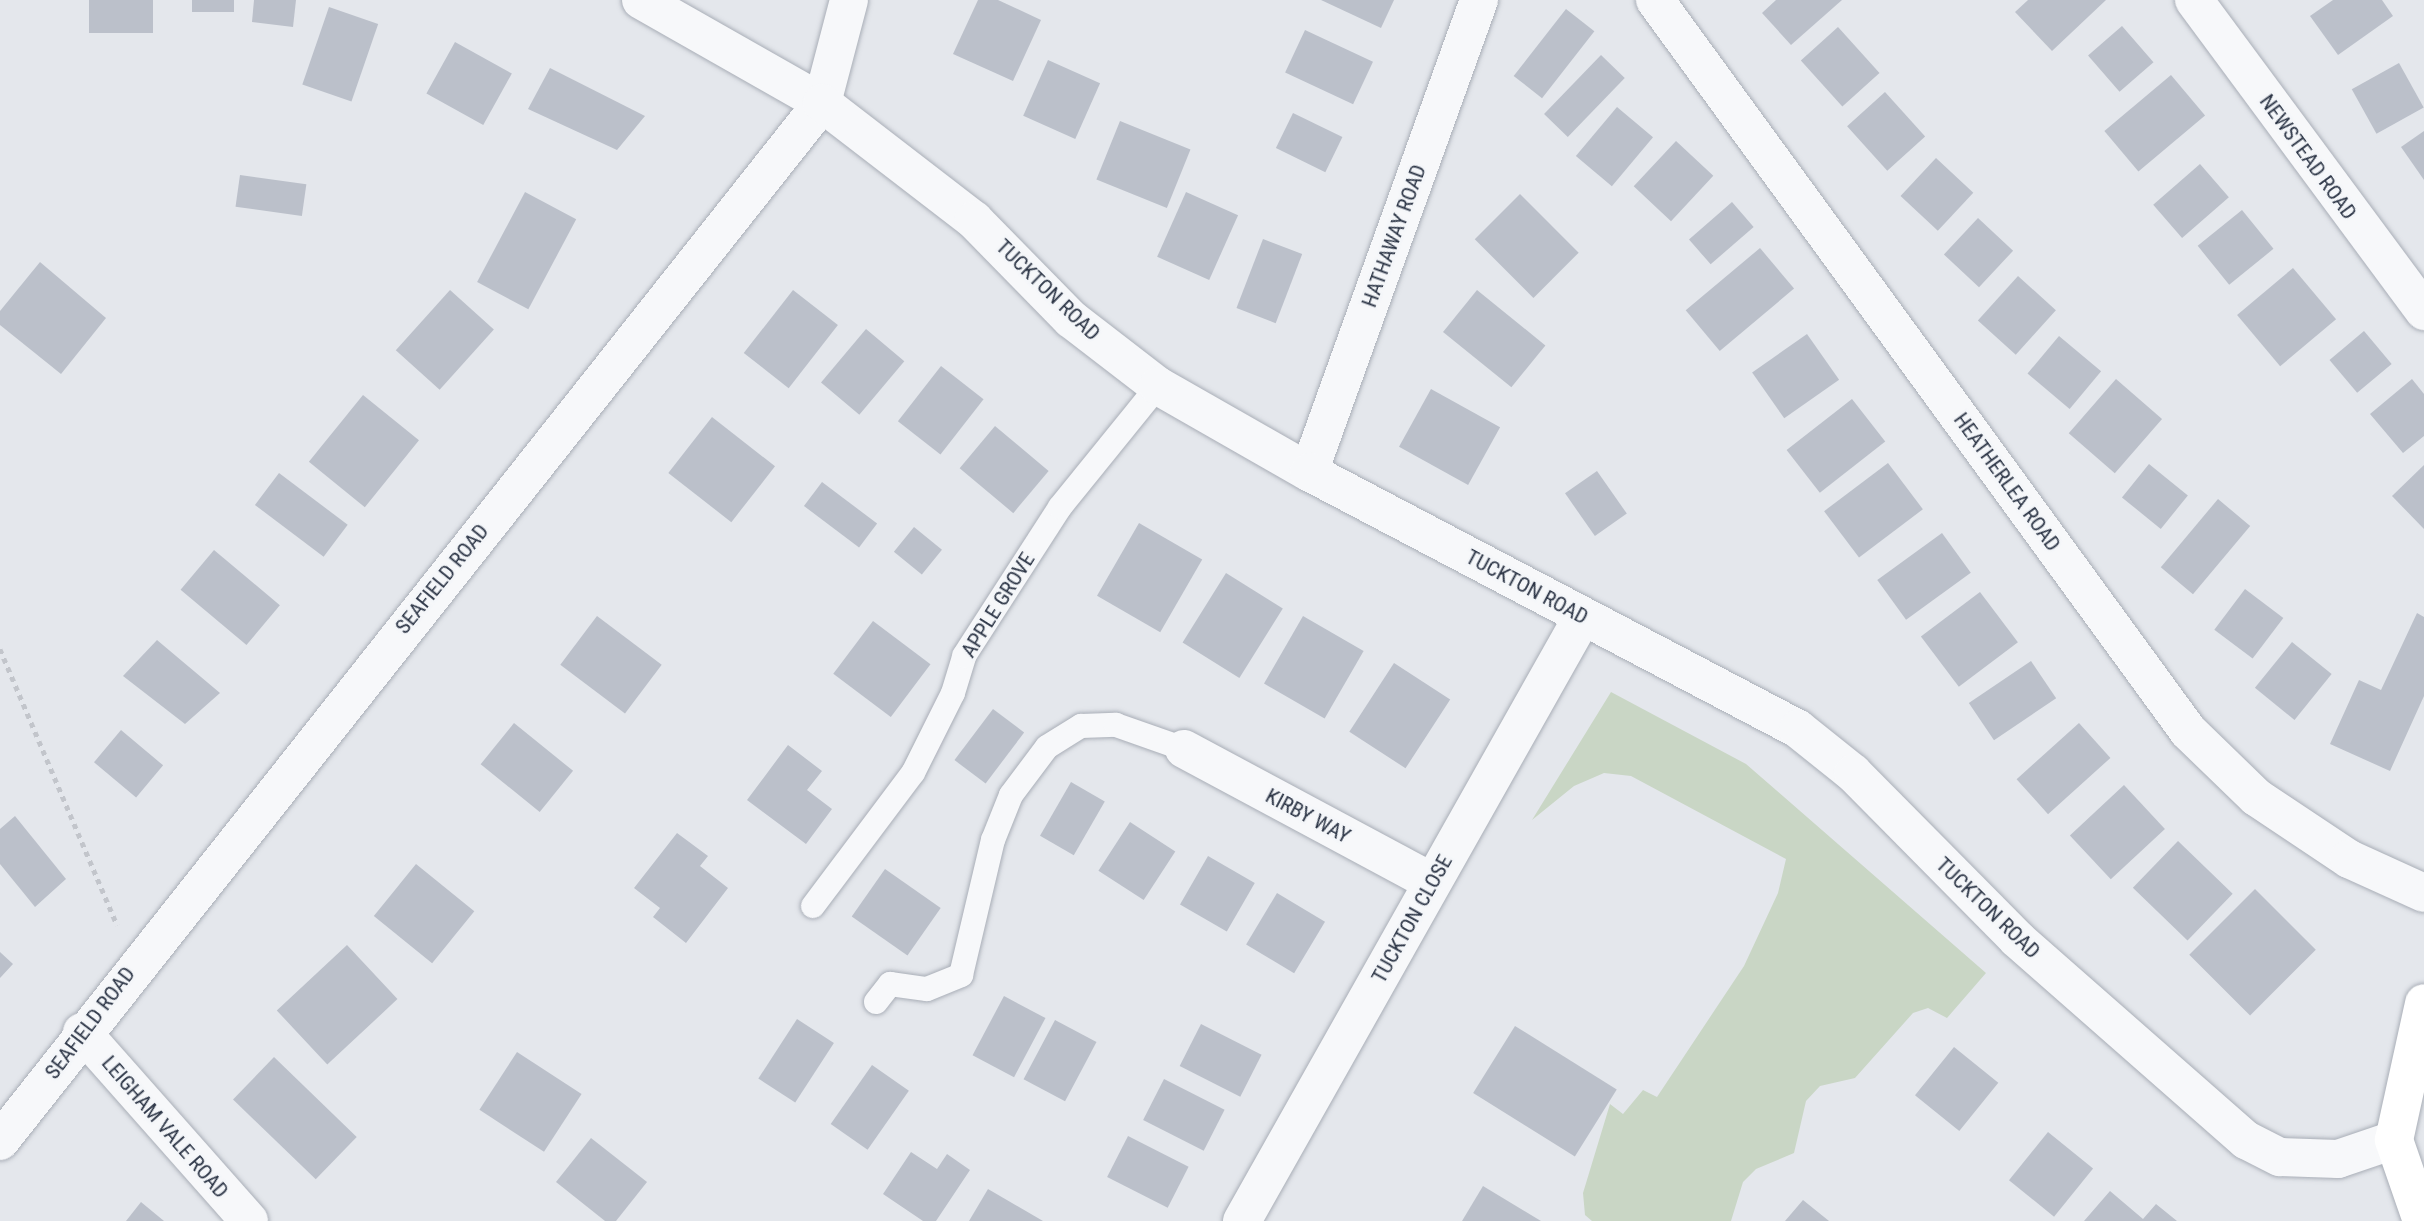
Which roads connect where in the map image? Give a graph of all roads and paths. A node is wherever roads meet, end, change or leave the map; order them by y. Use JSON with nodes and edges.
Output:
{"nodes":[{"id":1,"x":640,"y":0,"type":"edge"},
{"id":2,"x":849,"y":0,"type":"edge"},
{"id":3,"x":1479,"y":0,"type":"edge"},
{"id":4,"x":1655,"y":0,"type":"edge"},
{"id":5,"x":2193,"y":0,"type":"edge"},
{"id":6,"x":822,"y":103,"type":"junction"},
{"id":7,"x":2424,"y":311,"type":"edge"},
{"id":8,"x":1158,"y":386,"type":"junction"},
{"id":9,"x":1309,"y":472,"type":"junction"},
{"id":10,"x":1583,"y":617,"type":"junction"},
{"id":11,"x":0,"y":649,"type":"edge"},
{"id":12,"x":1184,"y":750,"type":"joint"},
{"id":13,"x":1432,"y":883,"type":"junction"},
{"id":14,"x":2424,"y":893,"type":"edge"},
{"id":15,"x":813,"y":906,"type":"dead end"},
{"id":16,"x":134,"y":964,"type":"junction"},
{"id":17,"x":876,"y":1002,"type":"dead end"},
{"id":18,"x":2424,"y":1003,"type":"edge"},
{"id":19,"x":82,"y":1032,"type":"junction"},
{"id":20,"x":2394,"y":1140,"type":"junction"},
{"id":21,"x":0,"y":1141,"type":"edge"},
{"id":22,"x":249,"y":1221,"type":"edge"},
{"id":23,"x":1242,"y":1221,"type":"edge"},
{"id":24,"x":2422,"y":1221,"type":"edge"}],
"edges":[{"from":1,"to":6,"type":"street","name":"TUCKTON ROAD"},
{"from":2,"to":6,"type":"street","name":"SEAFIELD ROAD"},
{"from":3,"to":9,"type":"street","name":"HATHAWAY ROAD"},
{"from":4,"to":14,"type":"street","name":"HEATHERLEA ROAD"},
{"from":5,"to":7,"type":"street","name":"NEWSTEAD ROAD"},
{"from":6,"to":8,"type":"street","name":"TUCKTON ROAD"},
{"from":6,"to":16,"type":"street","name":"SEAFIELD ROAD"},
{"from":8,"to":9,"type":"street","name":"TUCKTON ROAD"},
{"from":8,"to":15,"type":"lane","name":"APPLE GROVE"},
{"from":9,"to":10,"type":"street","name":"TUCKTON ROAD"},
{"from":10,"to":13,"type":"street","name":"TUCKTON CLOSE"},
{"from":10,"to":20,"type":"street","name":"TUCKTON ROAD"},
{"from":11,"to":16,"type":"path"},
{"from":12,"to":13,"type":"street","name":"KIRBY WAY"},
{"from":12,"to":17,"type":"lane"},
{"from":13,"to":23,"type":"street","name":"TUCKTON CLOSE"},
{"from":16,"to":19,"type":"street","name":"SEAFIELD ROAD"},
{"from":18,"to":20,"type":"main road"},
{"from":19,"to":21,"type":"street","name":"SEAFIELD ROAD"},
{"from":19,"to":22,"type":"street","name":"LEIGHAM VALE ROAD"},
{"from":20,"to":24,"type":"main road"}]}
